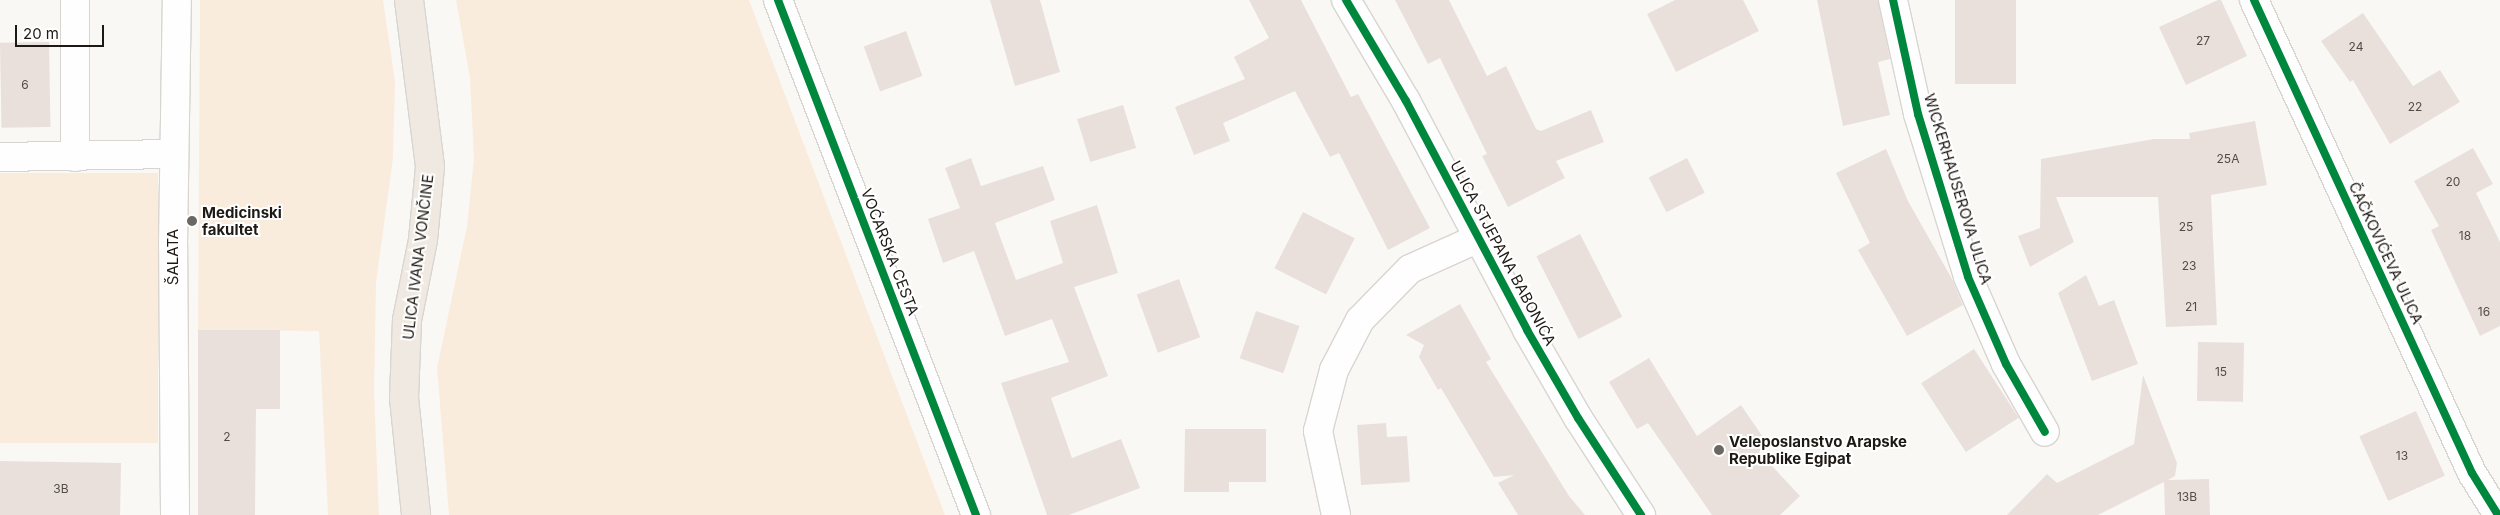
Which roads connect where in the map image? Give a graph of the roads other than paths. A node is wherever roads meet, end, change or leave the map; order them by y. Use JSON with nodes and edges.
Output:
{"nodes":[{"id":1,"x":75,"y":0,"type":"edge"},
{"id":2,"x":177,"y":0,"type":"edge"},
{"id":3,"x":409,"y":0,"type":"edge"},
{"id":4,"x":778,"y":0,"type":"edge"},
{"id":5,"x":1346,"y":0,"type":"edge"},
{"id":6,"x":1893,"y":0,"type":"edge"},
{"id":7,"x":2254,"y":0,"type":"edge"},
{"id":8,"x":174,"y":154,"type":"junction"},
{"id":9,"x":75,"y":157,"type":"junction"},
{"id":10,"x":0,"y":158,"type":"edge"},
{"id":11,"x":1479,"y":238,"type":"junction"},
{"id":12,"x":2045,"y":432,"type":"dead end"},
{"id":13,"x":175,"y":515,"type":"edge"},
{"id":14,"x":416,"y":515,"type":"edge"},
{"id":15,"x":976,"y":515,"type":"edge"},
{"id":16,"x":1336,"y":515,"type":"edge"},
{"id":17,"x":1641,"y":515,"type":"edge"},
{"id":18,"x":2498,"y":515,"type":"edge"}],
"edges":[{"from":1,"to":9,"type":"street"},
{"from":2,"to":8,"type":"street","name":"ŠALATA"},
{"from":3,"to":14,"type":"main road","name":"ULICA IVANA VONČINE"},
{"from":4,"to":15,"type":"street","name":"VOĆARSKA CESTA"},
{"from":5,"to":11,"type":"street","name":"ULICA STJEPANA BABONIĆA"},
{"from":6,"to":12,"type":"street","name":"WICKERHAUSEROVA ULICA"},
{"from":7,"to":18,"type":"street","name":"ČAČKOVIĆEVA ULICA"},
{"from":8,"to":9,"type":"street"},
{"from":8,"to":13,"type":"street","name":"ŠALATA"},
{"from":9,"to":10,"type":"street"},
{"from":11,"to":16,"type":"street"},
{"from":11,"to":17,"type":"street","name":"ULICA STJEPANA BABONIĆA"}]}
